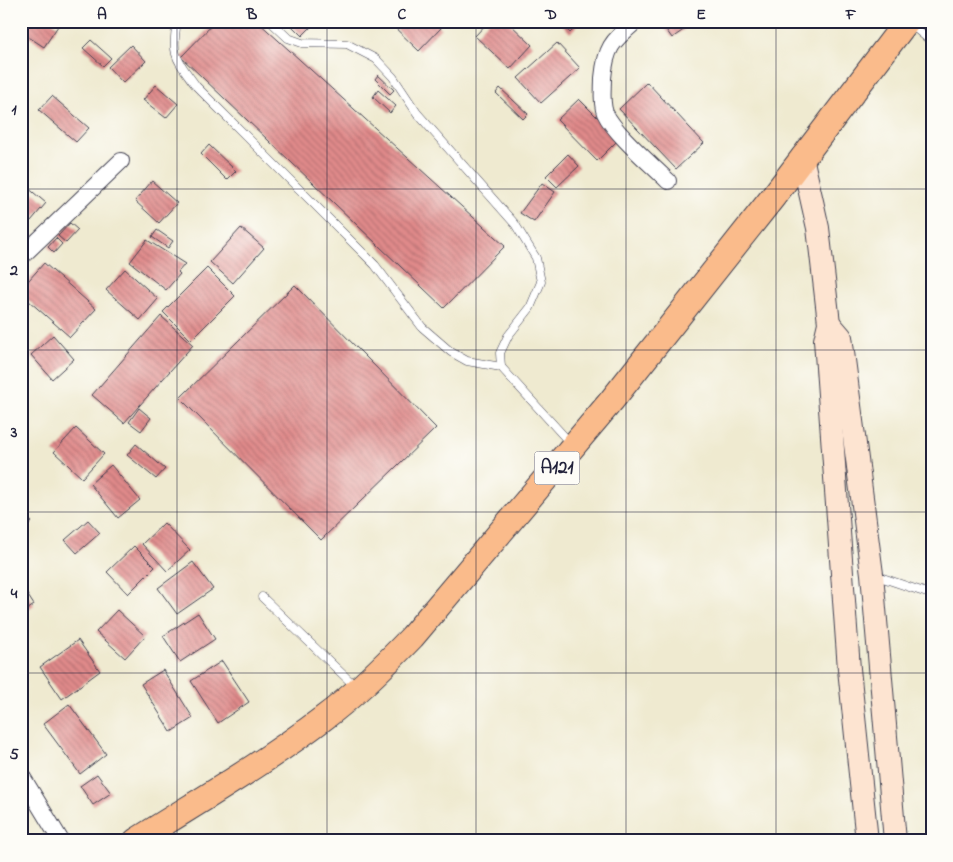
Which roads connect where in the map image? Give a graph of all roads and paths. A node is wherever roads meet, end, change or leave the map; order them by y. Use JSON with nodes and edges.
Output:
{"nodes":[{"id":1,"x":177,"y":21,"type":"edge"},
{"id":2,"x":270,"y":21,"type":"edge"},
{"id":3,"x":636,"y":21,"type":"edge"},
{"id":4,"x":907,"y":21,"type":"edge"},
{"id":5,"x":932,"y":42,"type":"edge"},
{"id":6,"x":802,"y":158,"type":"junction"},
{"id":7,"x":121,"y":161,"type":"dead end"},
{"id":8,"x":668,"y":181,"type":"dead end"},
{"id":9,"x":21,"y":257,"type":"edge"},
{"id":10,"x":830,"y":323,"type":"junction"},
{"id":11,"x":501,"y":366,"type":"junction"},
{"id":12,"x":574,"y":447,"type":"junction"},
{"id":13,"x":872,"y":574,"type":"junction"},
{"id":14,"x":932,"y":591,"type":"edge"},
{"id":15,"x":262,"y":597,"type":"dead end"},
{"id":16,"x":358,"y":689,"type":"junction"},
{"id":17,"x":21,"y":774,"type":"edge"},
{"id":18,"x":61,"y":841,"type":"edge"},
{"id":19,"x":136,"y":841,"type":"edge"},
{"id":20,"x":867,"y":841,"type":"edge"},
{"id":21,"x":895,"y":841,"type":"edge"}],
"edges":[{"from":1,"to":11,"type":"lane"},
{"from":2,"to":11,"type":"lane"},
{"from":3,"to":8,"type":"street"},
{"from":4,"to":5,"type":"lane"},
{"from":4,"to":6,"type":"main road","number":"A121"},
{"from":6,"to":10,"type":"main road"},
{"from":6,"to":12,"type":"main road","number":"A121"},
{"from":7,"to":9,"type":"street"},
{"from":10,"to":13,"type":"main road"},
{"from":10,"to":20,"type":"main road"},
{"from":11,"to":12,"type":"lane"},
{"from":12,"to":16,"type":"main road","number":"A121"},
{"from":13,"to":14,"type":"lane"},
{"from":13,"to":21,"type":"main road"},
{"from":15,"to":16,"type":"lane"},
{"from":16,"to":19,"type":"main road","number":"A121"},
{"from":17,"to":18,"type":"street"}]}
